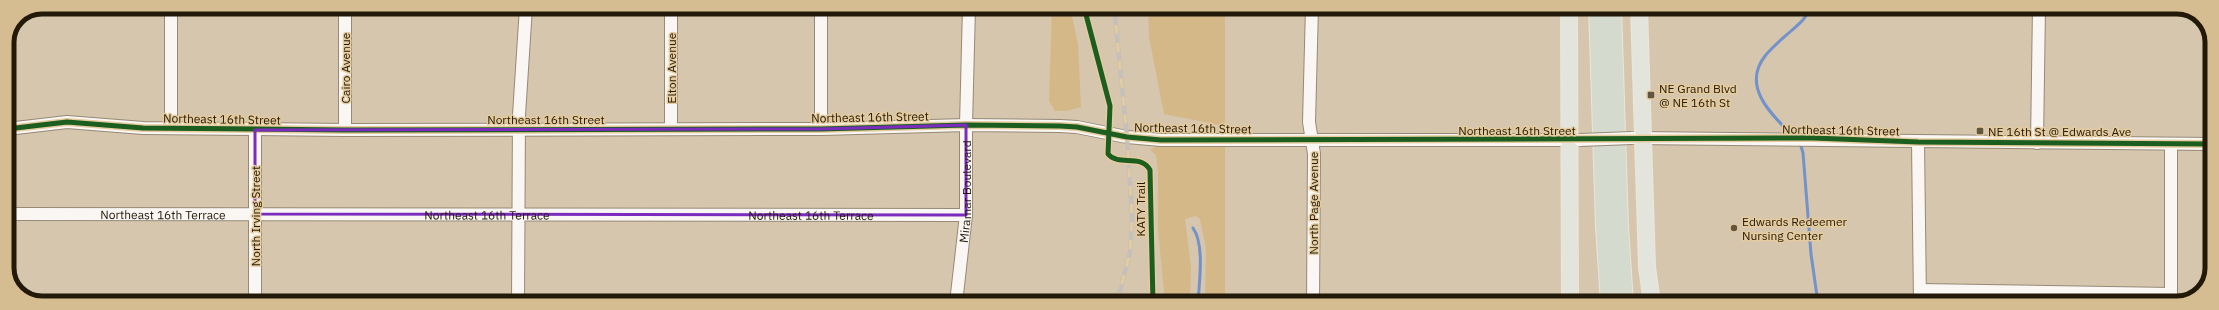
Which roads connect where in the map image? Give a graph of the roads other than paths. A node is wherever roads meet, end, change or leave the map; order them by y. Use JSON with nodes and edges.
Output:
{"nodes":[{"id":1,"x":171,"y":14,"type":"edge"},
{"id":2,"x":345,"y":14,"type":"edge"},
{"id":3,"x":526,"y":14,"type":"edge"},
{"id":4,"x":671,"y":14,"type":"edge"},
{"id":5,"x":821,"y":14,"type":"edge"},
{"id":6,"x":969,"y":14,"type":"edge"},
{"id":7,"x":1312,"y":14,"type":"edge"},
{"id":8,"x":1569,"y":14,"type":"edge"},
{"id":9,"x":1598,"y":14,"type":"edge"},
{"id":10,"x":1612,"y":14,"type":"edge"},
{"id":11,"x":1639,"y":14,"type":"edge"},
{"id":12,"x":2039,"y":14,"type":"edge"},
{"id":13,"x":966,"y":125,"type":"junction"},
{"id":14,"x":14,"y":128,"type":"edge"},
{"id":15,"x":170,"y":128,"type":"junction"},
{"id":16,"x":671,"y":129,"type":"junction"},
{"id":17,"x":821,"y":129,"type":"junction"},
{"id":18,"x":255,"y":130,"type":"junction"},
{"id":19,"x":345,"y":130,"type":"junction"},
{"id":20,"x":520,"y":130,"type":"junction"},
{"id":21,"x":1637,"y":138,"type":"junction"},
{"id":22,"x":1312,"y":139,"type":"junction"},
{"id":23,"x":1575,"y":140,"type":"junction"},
{"id":24,"x":1918,"y":142,"type":"junction"},
{"id":25,"x":2037,"y":143,"type":"junction"},
{"id":26,"x":2171,"y":144,"type":"junction"},
{"id":27,"x":2205,"y":144,"type":"edge"},
{"id":28,"x":14,"y":214,"type":"edge"},
{"id":29,"x":255,"y":214,"type":"junction"},
{"id":30,"x":519,"y":214,"type":"junction"},
{"id":31,"x":966,"y":215,"type":"junction"},
{"id":32,"x":1920,"y":290,"type":"junction"},
{"id":33,"x":255,"y":296,"type":"edge"},
{"id":34,"x":518,"y":296,"type":"edge"},
{"id":35,"x":957,"y":296,"type":"edge"},
{"id":36,"x":1313,"y":296,"type":"edge"},
{"id":37,"x":1570,"y":296,"type":"edge"},
{"id":38,"x":1610,"y":296,"type":"edge"},
{"id":39,"x":1624,"y":296,"type":"edge"},
{"id":40,"x":1651,"y":296,"type":"edge"},
{"id":41,"x":1920,"y":296,"type":"edge"},
{"id":42,"x":2087,"y":296,"type":"edge"},
{"id":43,"x":2171,"y":296,"type":"edge"}],
"edges":[{"from":1,"to":15,"type":"street"},
{"from":2,"to":19,"type":"street","name":"Cairo Avenue"},
{"from":3,"to":20,"type":"street"},
{"from":4,"to":16,"type":"street","name":"Elton Avenue"},
{"from":5,"to":17,"type":"street"},
{"from":6,"to":13,"type":"street","name":"Miramar Boulevard"},
{"from":7,"to":22,"type":"street","name":"North Page Avenue"},
{"from":8,"to":23,"type":"main road"},
{"from":9,"to":38,"type":"highway"},
{"from":10,"to":39,"type":"highway"},
{"from":11,"to":21,"type":"main road"},
{"from":12,"to":25,"type":"street"},
{"from":13,"to":17,"type":"street","name":"Northeast 16th Street"},
{"from":13,"to":22,"type":"street","name":"Northeast 16th Street"},
{"from":13,"to":31,"type":"street","name":"Miramar Boulevard"},
{"from":14,"to":15,"type":"street","name":"Northeast 16th Street"},
{"from":15,"to":18,"type":"street","name":"Northeast 16th Street"},
{"from":16,"to":17,"type":"street","name":"Northeast 16th Street"},
{"from":16,"to":20,"type":"street","name":"Northeast 16th Street"},
{"from":18,"to":19,"type":"street","name":"Northeast 16th Street"},
{"from":18,"to":29,"type":"street","name":"North Irving Street"},
{"from":19,"to":20,"type":"street","name":"Northeast 16th Street"},
{"from":20,"to":30,"type":"street"},
{"from":21,"to":23,"type":"street","name":"Northeast 16th Street","bridge":true},
{"from":21,"to":24,"type":"street","name":"Northeast 16th Street"},
{"from":21,"to":40,"type":"main road"},
{"from":22,"to":23,"type":"street","name":"Northeast 16th Street"},
{"from":22,"to":36,"type":"street","name":"North Page Avenue"},
{"from":23,"to":37,"type":"main road"},
{"from":24,"to":25,"type":"street","name":"Northeast 16th Street"},
{"from":24,"to":32,"type":"street"},
{"from":25,"to":26,"type":"street","name":"Northeast 16th Street"},
{"from":26,"to":27,"type":"street","name":"Northeast 16th Street"},
{"from":26,"to":43,"type":"street"},
{"from":28,"to":29,"type":"street","name":"Northeast 16th Terrace"},
{"from":29,"to":30,"type":"street","name":"Northeast 16th Terrace"},
{"from":29,"to":33,"type":"street","name":"North Irving Street"},
{"from":30,"to":31,"type":"street","name":"Northeast 16th Terrace"},
{"from":30,"to":34,"type":"street"},
{"from":31,"to":35,"type":"street","name":"Miramar Boulevard"},
{"from":32,"to":41,"type":"street"},
{"from":32,"to":42,"type":"street"}]}
